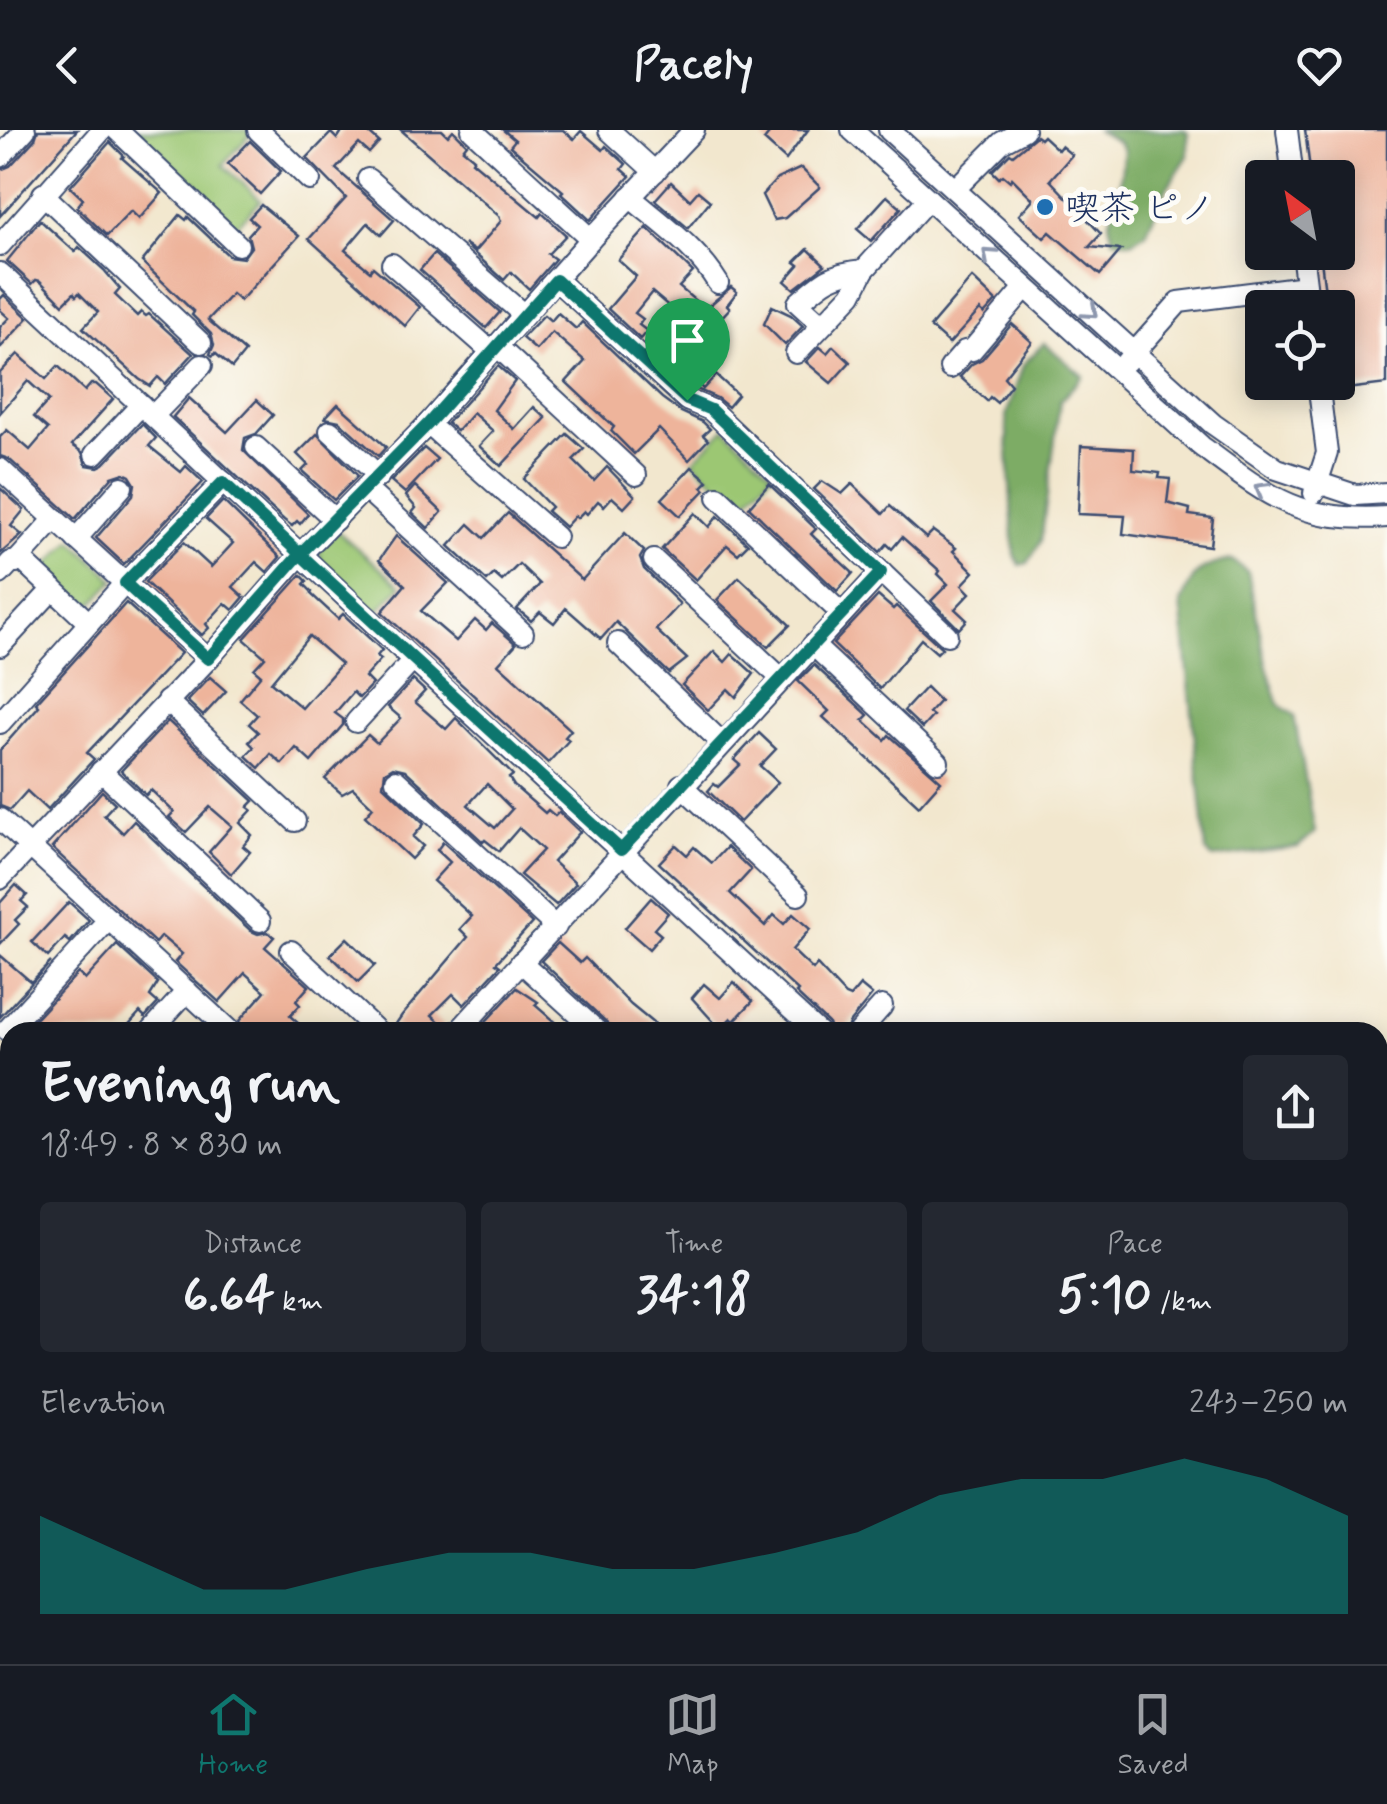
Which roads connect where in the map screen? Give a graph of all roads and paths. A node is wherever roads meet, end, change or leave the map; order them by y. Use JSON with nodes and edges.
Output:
{"nodes":[{"id":1,"x":25,"y":130,"type":"edge"},
{"id":2,"x":102,"y":130,"type":"edge"},
{"id":3,"x":117,"y":130,"type":"edge"},
{"id":4,"x":258,"y":130,"type":"edge"},
{"id":5,"x":472,"y":130,"type":"edge"},
{"id":6,"x":608,"y":130,"type":"edge"},
{"id":7,"x":694,"y":130,"type":"edge"},
{"id":8,"x":852,"y":130,"type":"edge"},
{"id":9,"x":889,"y":130,"type":"edge"},
{"id":10,"x":1024,"y":130,"type":"edge"},
{"id":11,"x":1287,"y":130,"type":"edge"},
{"id":12,"x":997,"y":138,"type":"edge"},
{"id":13,"x":0,"y":156,"type":"edge"},
{"id":14,"x":1291,"y":160,"type":"edge"},
{"id":15,"x":655,"y":172,"type":"junction"},
{"id":16,"x":368,"y":179,"type":"dead end"},
{"id":17,"x":310,"y":180,"type":"dead end"},
{"id":18,"x":955,"y":189,"type":"junction"},
{"id":19,"x":43,"y":194,"type":"junction"},
{"id":20,"x":630,"y":197,"type":"junction"},
{"id":21,"x":928,"y":199,"type":"junction"},
{"id":22,"x":591,"y":239,"type":"junction"},
{"id":23,"x":0,"y":245,"type":"edge"},
{"id":24,"x":238,"y":245,"type":"dead end"},
{"id":25,"x":392,"y":264,"type":"dead end"},
{"id":26,"x":864,"y":270,"type":"junction"},
{"id":27,"x":0,"y":273,"type":"edge"},
{"id":28,"x":556,"y":280,"type":"junction"},
{"id":29,"x":718,"y":283,"type":"dead end"},
{"id":30,"x":1025,"y":288,"type":"junction"},
{"id":31,"x":1245,"y":299,"type":"edge"},
{"id":32,"x":524,"y":314,"type":"junction"},
{"id":33,"x":822,"y":326,"type":"junction"},
{"id":34,"x":494,"y":349,"type":"junction"},
{"id":35,"x":1135,"y":352,"type":"junction"},
{"id":36,"x":796,"y":353,"type":"dead end"},
{"id":37,"x":950,"y":368,"type":"dead end"},
{"id":38,"x":1118,"y":370,"type":"junction"},
{"id":39,"x":1320,"y":400,"type":"edge"},
{"id":40,"x":147,"y":411,"type":"junction"},
{"id":41,"x":428,"y":424,"type":"junction"},
{"id":42,"x":330,"y":431,"type":"dead end"},
{"id":43,"x":256,"y":447,"type":"dead end"},
{"id":44,"x":96,"y":454,"type":"dead end"},
{"id":45,"x":0,"y":469,"type":"edge"},
{"id":46,"x":636,"y":475,"type":"dead end"},
{"id":47,"x":223,"y":482,"type":"junction"},
{"id":48,"x":373,"y":483,"type":"junction"},
{"id":49,"x":1317,"y":484,"type":"junction"},
{"id":50,"x":122,"y":487,"type":"dead end"},
{"id":51,"x":1387,"y":493,"type":"edge"},
{"id":52,"x":718,"y":497,"type":"dead end"},
{"id":53,"x":1307,"y":512,"type":"junction"},
{"id":54,"x":1387,"y":517,"type":"edge"},
{"id":55,"x":55,"y":519,"type":"junction"},
{"id":56,"x":335,"y":520,"type":"junction"},
{"id":57,"x":556,"y":537,"type":"dead end"},
{"id":58,"x":76,"y":538,"type":"junction"},
{"id":59,"x":300,"y":554,"type":"junction"},
{"id":60,"x":654,"y":560,"type":"dead end"},
{"id":61,"x":6,"y":564,"type":"edge"},
{"id":62,"x":881,"y":572,"type":"junction"},
{"id":63,"x":125,"y":583,"type":"junction"},
{"id":64,"x":53,"y":589,"type":"junction"},
{"id":65,"x":842,"y":614,"type":"junction"},
{"id":66,"x":90,"y":623,"type":"junction"},
{"id":67,"x":523,"y":633,"type":"dead end"},
{"id":68,"x":947,"y":636,"type":"dead end"},
{"id":69,"x":618,"y":643,"type":"dead end"},
{"id":70,"x":813,"y":645,"type":"junction"},
{"id":71,"x":0,"y":646,"type":"edge"},
{"id":72,"x":208,"y":659,"type":"junction"},
{"id":73,"x":413,"y":660,"type":"junction"},
{"id":74,"x":782,"y":679,"type":"junction"},
{"id":75,"x":167,"y":702,"type":"junction"},
{"id":76,"x":2,"y":717,"type":"edge"},
{"id":77,"x":356,"y":722,"type":"dead end"},
{"id":78,"x":721,"y":742,"type":"junction"},
{"id":79,"x":938,"y":762,"type":"dead end"},
{"id":80,"x":101,"y":771,"type":"junction"},
{"id":81,"x":396,"y":780,"type":"dead end"},
{"id":82,"x":682,"y":785,"type":"junction"},
{"id":83,"x":0,"y":819,"type":"edge"},
{"id":84,"x":295,"y":821,"type":"dead end"},
{"id":85,"x":29,"y":846,"type":"junction"},
{"id":86,"x":621,"y":850,"type":"junction"},
{"id":87,"x":0,"y":879,"type":"edge"},
{"id":88,"x":798,"y":895,"type":"dead end"},
{"id":89,"x":109,"y":918,"type":"junction"},
{"id":90,"x":260,"y":921,"type":"dead end"},
{"id":91,"x":556,"y":927,"type":"junction"},
{"id":92,"x":291,"y":951,"type":"dead end"},
{"id":93,"x":522,"y":962,"type":"junction"},
{"id":94,"x":187,"y":992,"type":"junction"},
{"id":95,"x":882,"y":1006,"type":"dead end"},
{"id":96,"x":12,"y":1022,"type":"edge"},
{"id":97,"x":159,"y":1022,"type":"edge"},
{"id":98,"x":220,"y":1022,"type":"edge"},
{"id":99,"x":367,"y":1022,"type":"edge"},
{"id":100,"x":467,"y":1022,"type":"edge"},
{"id":101,"x":587,"y":1022,"type":"edge"},
{"id":102,"x":807,"y":1022,"type":"edge"},
{"id":103,"x":868,"y":1022,"type":"edge"}],
"edges":[{"from":1,"to":13,"type":"street"},
{"from":2,"to":19,"type":"street"},
{"from":3,"to":24,"type":"street"},
{"from":4,"to":17,"type":"street"},
{"from":5,"to":22,"type":"street"},
{"from":6,"to":15,"type":"street"},
{"from":7,"to":15,"type":"street"},
{"from":8,"to":21,"type":"street"},
{"from":9,"to":18,"type":"street"},
{"from":10,"to":12,"type":"street"},
{"from":11,"to":14,"type":"street"},
{"from":12,"to":18,"type":"street"},
{"from":15,"to":20,"type":"street"},
{"from":16,"to":32,"type":"street"},
{"from":18,"to":35,"type":"street","one_way":true},
{"from":19,"to":23,"type":"street"},
{"from":19,"to":40,"type":"street"},
{"from":20,"to":22,"type":"street"},
{"from":20,"to":29,"type":"street"},
{"from":21,"to":26,"type":"street"},
{"from":30,"to":21,"type":"street","one_way":true},
{"from":22,"to":28,"type":"street"},
{"from":25,"to":34,"type":"street"},
{"from":26,"to":33,"type":"street"},
{"from":26,"to":33,"type":"street"},
{"from":27,"to":40,"type":"street"},
{"from":28,"to":32,"type":"street"},
{"from":28,"to":62,"type":"street"},
{"from":30,"to":37,"type":"street"},
{"from":30,"to":38,"type":"street"},
{"from":31,"to":35,"type":"street"},
{"from":32,"to":34,"type":"street"},
{"from":33,"to":36,"type":"street"},
{"from":34,"to":41,"type":"street"},
{"from":34,"to":46,"type":"street"},
{"from":35,"to":38,"type":"street"},
{"from":35,"to":49,"type":"street"},
{"from":53,"to":38,"type":"street","one_way":true},
{"from":39,"to":49,"type":"street"},
{"from":40,"to":44,"type":"street"},
{"from":40,"to":47,"type":"street"},
{"from":41,"to":48,"type":"street"},
{"from":41,"to":57,"type":"street"},
{"from":42,"to":48,"type":"street"},
{"from":43,"to":56,"type":"street"},
{"from":45,"to":55,"type":"street"},
{"from":47,"to":59,"type":"street"},
{"from":47,"to":63,"type":"street"},
{"from":48,"to":56,"type":"street"},
{"from":48,"to":67,"type":"street"},
{"from":49,"to":51,"type":"street"},
{"from":49,"to":53,"type":"street"},
{"from":50,"to":58,"type":"street"},
{"from":52,"to":65,"type":"street"},
{"from":53,"to":54,"type":"street"},
{"from":55,"to":58,"type":"street"},
{"from":55,"to":61,"type":"street"},
{"from":56,"to":59,"type":"street"},
{"from":58,"to":63,"type":"street"},
{"from":59,"to":72,"type":"street"},
{"from":59,"to":73,"type":"street"},
{"from":60,"to":74,"type":"street"},
{"from":61,"to":64,"type":"street"},
{"from":62,"to":65,"type":"street"},
{"from":62,"to":68,"type":"street"},
{"from":63,"to":66,"type":"street"},
{"from":63,"to":72,"type":"street"},
{"from":64,"to":66,"type":"street"},
{"from":64,"to":71,"type":"street"},
{"from":65,"to":70,"type":"street"},
{"from":66,"to":76,"type":"street"},
{"from":69,"to":78,"type":"street"},
{"from":70,"to":74,"type":"street"},
{"from":70,"to":79,"type":"street"},
{"from":72,"to":75,"type":"street"},
{"from":73,"to":77,"type":"street"},
{"from":73,"to":86,"type":"street"},
{"from":74,"to":78,"type":"street"},
{"from":75,"to":80,"type":"street"},
{"from":75,"to":84,"type":"street"},
{"from":78,"to":82,"type":"street"},
{"from":80,"to":85,"type":"street"},
{"from":80,"to":90,"type":"street"},
{"from":81,"to":91,"type":"street"},
{"from":82,"to":86,"type":"street"},
{"from":82,"to":88,"type":"street"},
{"from":83,"to":85,"type":"street"},
{"from":85,"to":87,"type":"street"},
{"from":85,"to":89,"type":"street"},
{"from":86,"to":91,"type":"street"},
{"from":86,"to":102,"type":"street"},
{"from":89,"to":94,"type":"street"},
{"from":89,"to":96,"type":"street"},
{"from":91,"to":93,"type":"street"},
{"from":92,"to":99,"type":"street"},
{"from":93,"to":100,"type":"street"},
{"from":93,"to":101,"type":"street"},
{"from":94,"to":97,"type":"street"},
{"from":94,"to":98,"type":"street"},
{"from":95,"to":103,"type":"street"}]}
